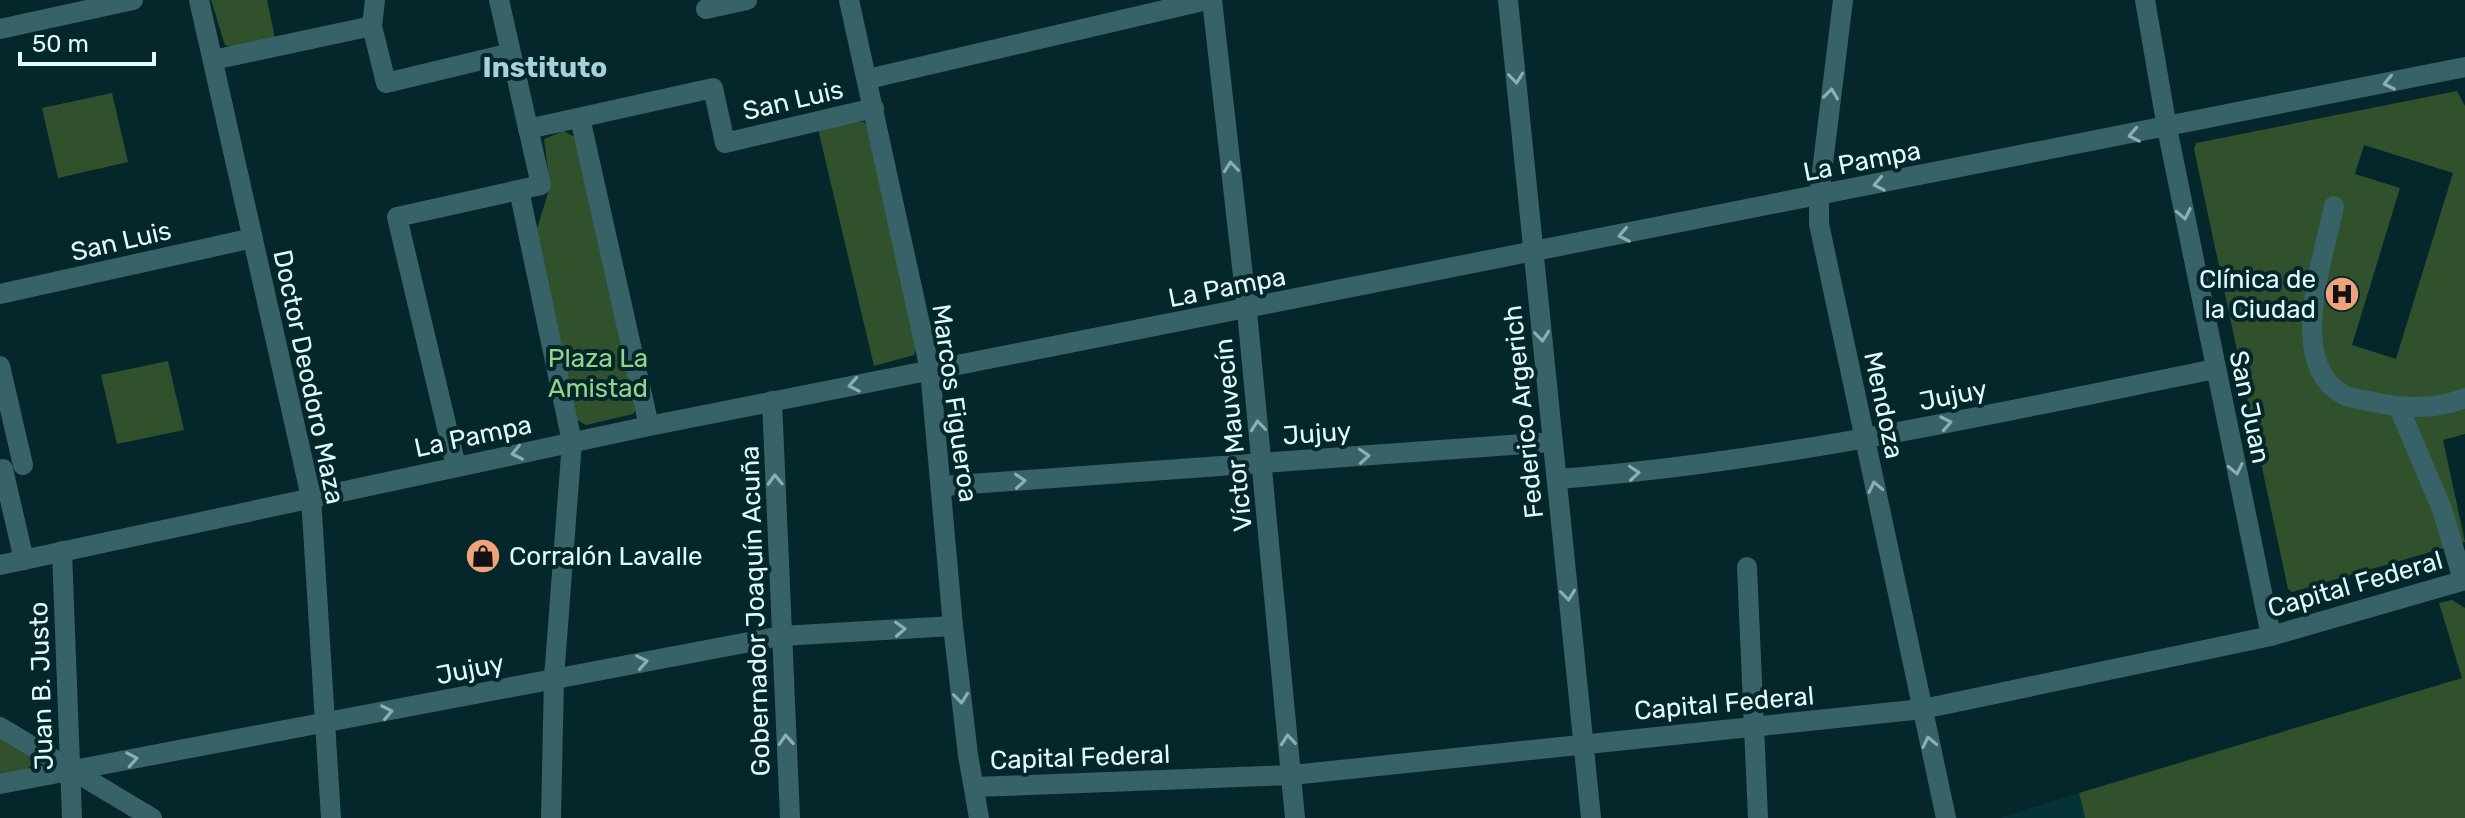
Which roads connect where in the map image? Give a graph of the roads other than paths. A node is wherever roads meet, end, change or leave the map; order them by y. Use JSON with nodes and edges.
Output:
{"nodes":[{"id":1,"x":133,"y":0,"type":"edge"},
{"id":2,"x":199,"y":0,"type":"edge"},
{"id":3,"x":375,"y":0,"type":"edge"},
{"id":4,"x":499,"y":0,"type":"edge"},
{"id":5,"x":747,"y":0,"type":"edge"},
{"id":6,"x":849,"y":0,"type":"edge"},
{"id":7,"x":1210,"y":0,"type":"edge"},
{"id":8,"x":1508,"y":0,"type":"edge"},
{"id":9,"x":1843,"y":0,"type":"edge"},
{"id":10,"x":2145,"y":0,"type":"edge"},
{"id":11,"x":706,"y":9,"type":"dead end"},
{"id":12,"x":372,"y":26,"type":"junction"},
{"id":13,"x":0,"y":29,"type":"edge"},
{"id":14,"x":511,"y":53,"type":"junction"},
{"id":15,"x":213,"y":60,"type":"junction"},
{"id":16,"x":2465,"y":67,"type":"edge"},
{"id":17,"x":868,"y":79,"type":"junction"},
{"id":18,"x":874,"y":108,"type":"junction"},
{"id":19,"x":580,"y":118,"type":"junction"},
{"id":20,"x":2167,"y":128,"type":"junction"},
{"id":21,"x":528,"y":129,"type":"junction"},
{"id":22,"x":519,"y":190,"type":"junction"},
{"id":23,"x":1819,"y":196,"type":"junction"},
{"id":24,"x":2334,"y":206,"type":"dead end"},
{"id":25,"x":253,"y":238,"type":"junction"},
{"id":26,"x":1533,"y":254,"type":"junction"},
{"id":27,"x":0,"y":294,"type":"edge"},
{"id":28,"x":1247,"y":311,"type":"junction"},
{"id":29,"x":0,"y":366,"type":"edge"},
{"id":30,"x":2215,"y":369,"type":"junction"},
{"id":31,"x":930,"y":370,"type":"junction"},
{"id":32,"x":2465,"y":398,"type":"edge"},
{"id":33,"x":772,"y":401,"type":"junction"},
{"id":34,"x":2399,"y":408,"type":"junction"},
{"id":35,"x":649,"y":426,"type":"junction"},
{"id":36,"x":1865,"y":439,"type":"junction"},
{"id":37,"x":572,"y":442,"type":"junction"},
{"id":38,"x":1552,"y":442,"type":"junction"},
{"id":39,"x":1262,"y":463,"type":"junction"},
{"id":40,"x":456,"y":466,"type":"junction"},
{"id":41,"x":1557,"y":479,"type":"junction"},
{"id":42,"x":943,"y":486,"type":"junction"},
{"id":43,"x":311,"y":497,"type":"junction"},
{"id":44,"x":62,"y":551,"type":"junction"},
{"id":45,"x":24,"y":560,"type":"junction"},
{"id":46,"x":0,"y":565,"type":"edge"},
{"id":47,"x":1747,"y":567,"type":"dead end"},
{"id":48,"x":2464,"y":580,"type":"edge"},
{"id":49,"x":953,"y":626,"type":"junction"},
{"id":50,"x":781,"y":636,"type":"junction"},
{"id":51,"x":2271,"y":636,"type":"junction"},
{"id":52,"x":554,"y":678,"type":"junction"},
{"id":53,"x":1923,"y":709,"type":"junction"},
{"id":54,"x":326,"y":725,"type":"junction"},
{"id":55,"x":0,"y":727,"type":"edge"},
{"id":56,"x":1754,"y":728,"type":"junction"},
{"id":57,"x":1583,"y":742,"type":"junction"},
{"id":58,"x":71,"y":770,"type":"junction"},
{"id":59,"x":1292,"y":775,"type":"junction"},
{"id":60,"x":0,"y":784,"type":"edge"},
{"id":61,"x":975,"y":787,"type":"junction"},
{"id":62,"x":72,"y":818,"type":"edge"},
{"id":63,"x":152,"y":818,"type":"edge"},
{"id":64,"x":331,"y":818,"type":"edge"},
{"id":65,"x":551,"y":818,"type":"edge"},
{"id":66,"x":790,"y":818,"type":"edge"},
{"id":67,"x":979,"y":818,"type":"edge"},
{"id":68,"x":1295,"y":818,"type":"edge"},
{"id":69,"x":1591,"y":818,"type":"edge"},
{"id":70,"x":1758,"y":818,"type":"edge"},
{"id":71,"x":1946,"y":818,"type":"edge"}],
"edges":[{"from":1,"to":13,"type":"street"},
{"from":2,"to":15,"type":"street","name":"Doctor Deodoro Maza"},
{"from":3,"to":12,"type":"street"},
{"from":4,"to":14,"type":"street"},
{"from":5,"to":11,"type":"street"},
{"from":6,"to":17,"type":"street","name":"Marcos Figueroa"},
{"from":7,"to":17,"type":"street","name":"San Luis"},
{"from":28,"to":7,"type":"street","name":"Víctor Mauvecín","one_way":true},
{"from":8,"to":26,"type":"street","name":"Federico Argerich","one_way":true},
{"from":23,"to":9,"type":"street","name":"Mendoza","one_way":true},
{"from":10,"to":20,"type":"street","name":"San Juan"},
{"from":12,"to":14,"type":"street"},
{"from":12,"to":15,"type":"street"},
{"from":14,"to":21,"type":"street"},
{"from":15,"to":25,"type":"street","name":"Doctor Deodoro Maza"},
{"from":16,"to":20,"type":"street","name":"La Pampa","one_way":true},
{"from":17,"to":18,"type":"street","name":"Marcos Figueroa"},
{"from":18,"to":19,"type":"street","name":"San Luis"},
{"from":18,"to":31,"type":"street","name":"Marcos Figueroa"},
{"from":19,"to":21,"type":"street","name":"San Luis"},
{"from":19,"to":35,"type":"street"},
{"from":20,"to":23,"type":"street","name":"La Pampa","one_way":true},
{"from":20,"to":30,"type":"street","name":"San Juan","one_way":true},
{"from":21,"to":22,"type":"street"},
{"from":22,"to":37,"type":"street"},
{"from":22,"to":40,"type":"street"},
{"from":23,"to":26,"type":"street","name":"La Pampa","one_way":true},
{"from":23,"to":36,"type":"street","name":"Mendoza"},
{"from":24,"to":34,"type":"street"},
{"from":25,"to":27,"type":"street","name":"San Luis"},
{"from":25,"to":43,"type":"street","name":"Doctor Deodoro Maza"},
{"from":26,"to":28,"type":"street","name":"La Pampa"},
{"from":26,"to":38,"type":"street","name":"Federico Argerich","one_way":true},
{"from":28,"to":31,"type":"street","name":"La Pampa"},
{"from":39,"to":28,"type":"street","name":"Víctor Mauvecín","one_way":true},
{"from":29,"to":45,"type":"street"},
{"from":36,"to":30,"type":"street","name":"Jujuy","one_way":true},
{"from":30,"to":51,"type":"street","name":"San Juan","one_way":true},
{"from":31,"to":33,"type":"street","name":"La Pampa","one_way":true},
{"from":31,"to":42,"type":"street","name":"Marcos Figueroa"},
{"from":32,"to":34,"type":"street"},
{"from":33,"to":35,"type":"street","name":"La Pampa"},
{"from":50,"to":33,"type":"street","name":"Gobernador Joaquín Acuña","one_way":true},
{"from":34,"to":48,"type":"street"},
{"from":35,"to":37,"type":"street","name":"La Pampa"},
{"from":41,"to":36,"type":"street","name":"Jujuy","one_way":true},
{"from":53,"to":36,"type":"street","name":"Mendoza","one_way":true},
{"from":37,"to":40,"type":"street","name":"La Pampa","one_way":true},
{"from":37,"to":52,"type":"street"},
{"from":39,"to":38,"type":"street","name":"Jujuy","one_way":true},
{"from":38,"to":41,"type":"street","name":"Federico Argerich"},
{"from":42,"to":39,"type":"street","name":"Jujuy","one_way":true},
{"from":59,"to":39,"type":"street","name":"Víctor Mauvecín","one_way":true},
{"from":40,"to":43,"type":"street","name":"La Pampa"},
{"from":41,"to":57,"type":"street","name":"Federico Argerich","one_way":true},
{"from":42,"to":49,"type":"street","name":"Marcos Figueroa"},
{"from":43,"to":44,"type":"street","name":"La Pampa"},
{"from":43,"to":54,"type":"street","name":"Doctor Deodoro Maza"},
{"from":44,"to":45,"type":"street","name":"La Pampa"},
{"from":44,"to":58,"type":"street","name":"Juan B. Justo"},
{"from":45,"to":46,"type":"street","name":"La Pampa"},
{"from":47,"to":56,"type":"street"},
{"from":48,"to":51,"type":"street","name":"Capital Federal"},
{"from":50,"to":49,"type":"street","name":"Jujuy","one_way":true},
{"from":49,"to":61,"type":"street","name":"Marcos Figueroa","one_way":true},
{"from":52,"to":50,"type":"street","name":"Jujuy","one_way":true},
{"from":66,"to":50,"type":"street","name":"Gobernador Joaquín Acuña","one_way":true},
{"from":51,"to":53,"type":"street","name":"Capital Federal"},
{"from":54,"to":52,"type":"street","name":"Jujuy","one_way":true},
{"from":52,"to":65,"type":"street"},
{"from":53,"to":56,"type":"street","name":"Capital Federal"},
{"from":71,"to":53,"type":"street","name":"Mendoza","one_way":true},
{"from":58,"to":54,"type":"street","name":"Jujuy","one_way":true},
{"from":54,"to":64,"type":"street","name":"Doctor Deodoro Maza"},
{"from":55,"to":58,"type":"street"},
{"from":56,"to":57,"type":"street","name":"Capital Federal"},
{"from":56,"to":70,"type":"street"},
{"from":57,"to":59,"type":"street","name":"Capital Federal"},
{"from":57,"to":69,"type":"street","name":"Federico Argerich"},
{"from":58,"to":60,"type":"street","name":"Jujuy"},
{"from":58,"to":62,"type":"street","name":"Juan B. Justo"},
{"from":58,"to":63,"type":"street"},
{"from":59,"to":61,"type":"street","name":"Capital Federal"},
{"from":59,"to":68,"type":"street","name":"Víctor Mauvecín"},
{"from":61,"to":67,"type":"street","name":"Marcos Figueroa"}]}
